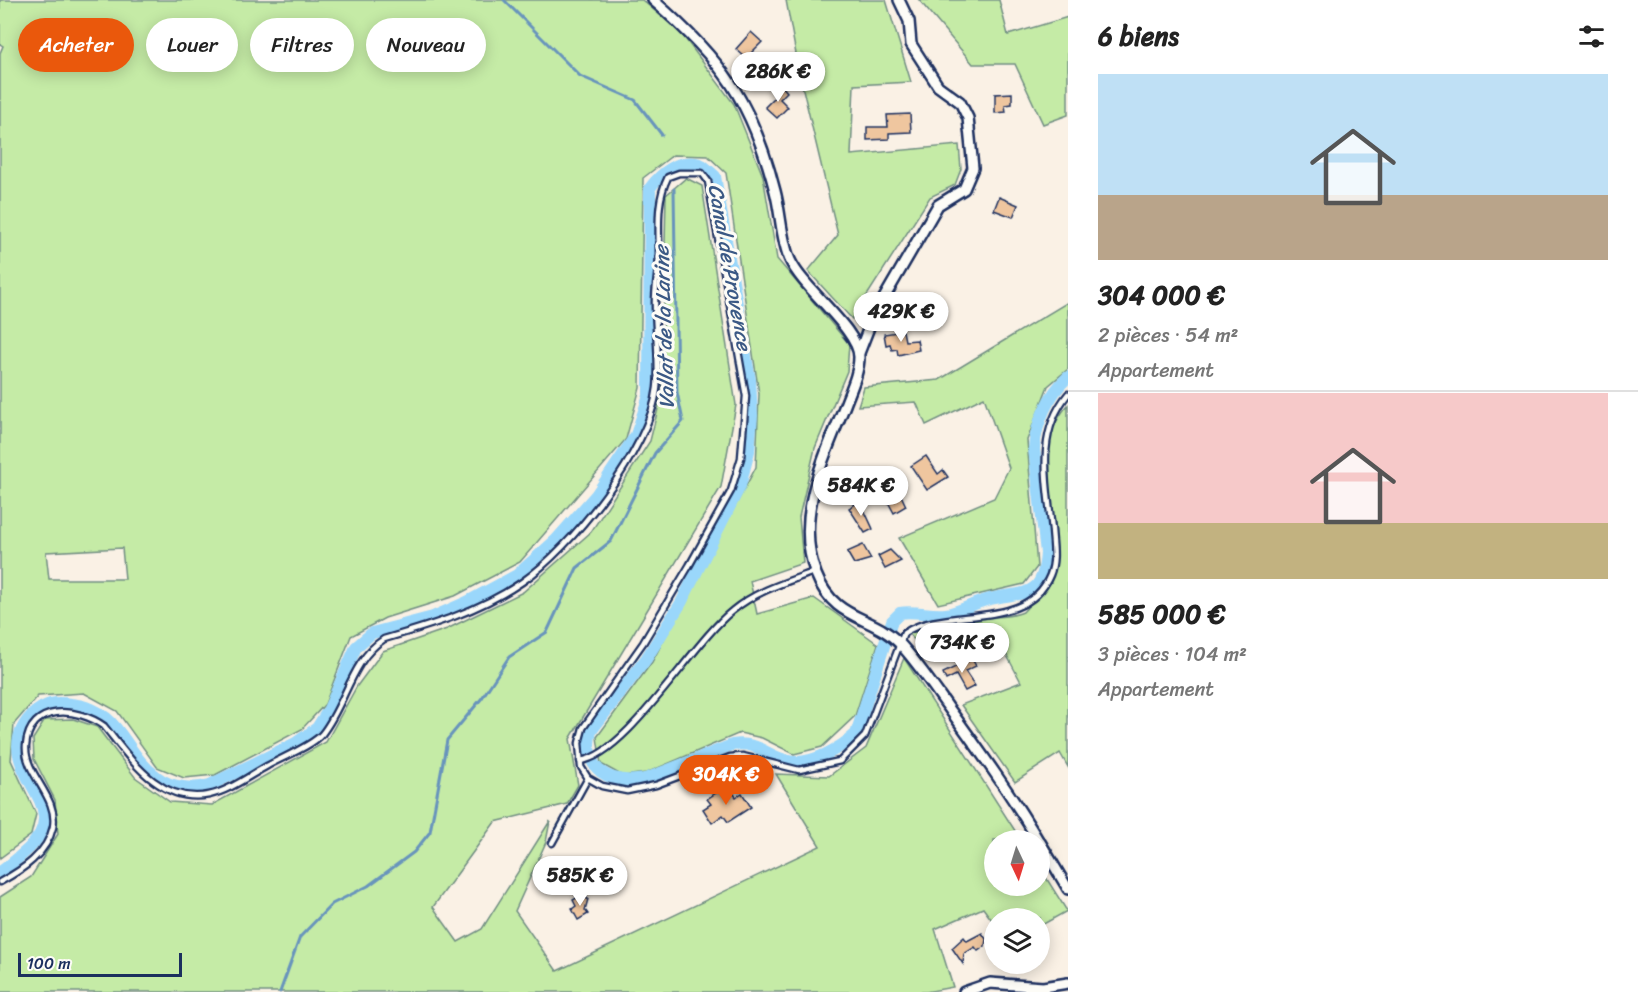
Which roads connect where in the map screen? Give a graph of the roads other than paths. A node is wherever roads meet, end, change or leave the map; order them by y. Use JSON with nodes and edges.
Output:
{"nodes":[{"id":1,"x":653,"y":0,"type":"edge"},
{"id":2,"x":899,"y":0,"type":"edge"},
{"id":3,"x":859,"y":353,"type":"junction"},
{"id":4,"x":1068,"y":394,"type":"edge"},
{"id":5,"x":815,"y":572,"type":"junction"},
{"id":6,"x":900,"y":643,"type":"junction"},
{"id":7,"x":580,"y":761,"type":"junction"},
{"id":8,"x":588,"y":778,"type":"junction"},
{"id":9,"x":1032,"y":830,"type":"edge"},
{"id":10,"x":552,"y":843,"type":"dead end"},
{"id":11,"x":1050,"y":859,"type":"edge"},
{"id":12,"x":0,"y":882,"type":"edge"},
{"id":13,"x":1068,"y":889,"type":"edge"},
{"id":14,"x":1068,"y":983,"type":"edge"},
{"id":15,"x":964,"y":992,"type":"edge"}],
"edges":[{"from":1,"to":3,"type":"street"},
{"from":2,"to":3,"type":"street"},
{"from":3,"to":5,"type":"street"},
{"from":4,"to":6,"type":"lane"},
{"from":5,"to":6,"type":"street"},
{"from":5,"to":7,"type":"lane"},
{"from":6,"to":8,"type":"lane"},
{"from":6,"to":9,"type":"street"},
{"from":7,"to":8,"type":"lane"},
{"from":7,"to":12,"type":"lane"},
{"from":8,"to":10,"type":"lane"},
{"from":11,"to":13,"type":"street"},
{"from":14,"to":15,"type":"street"}]}
